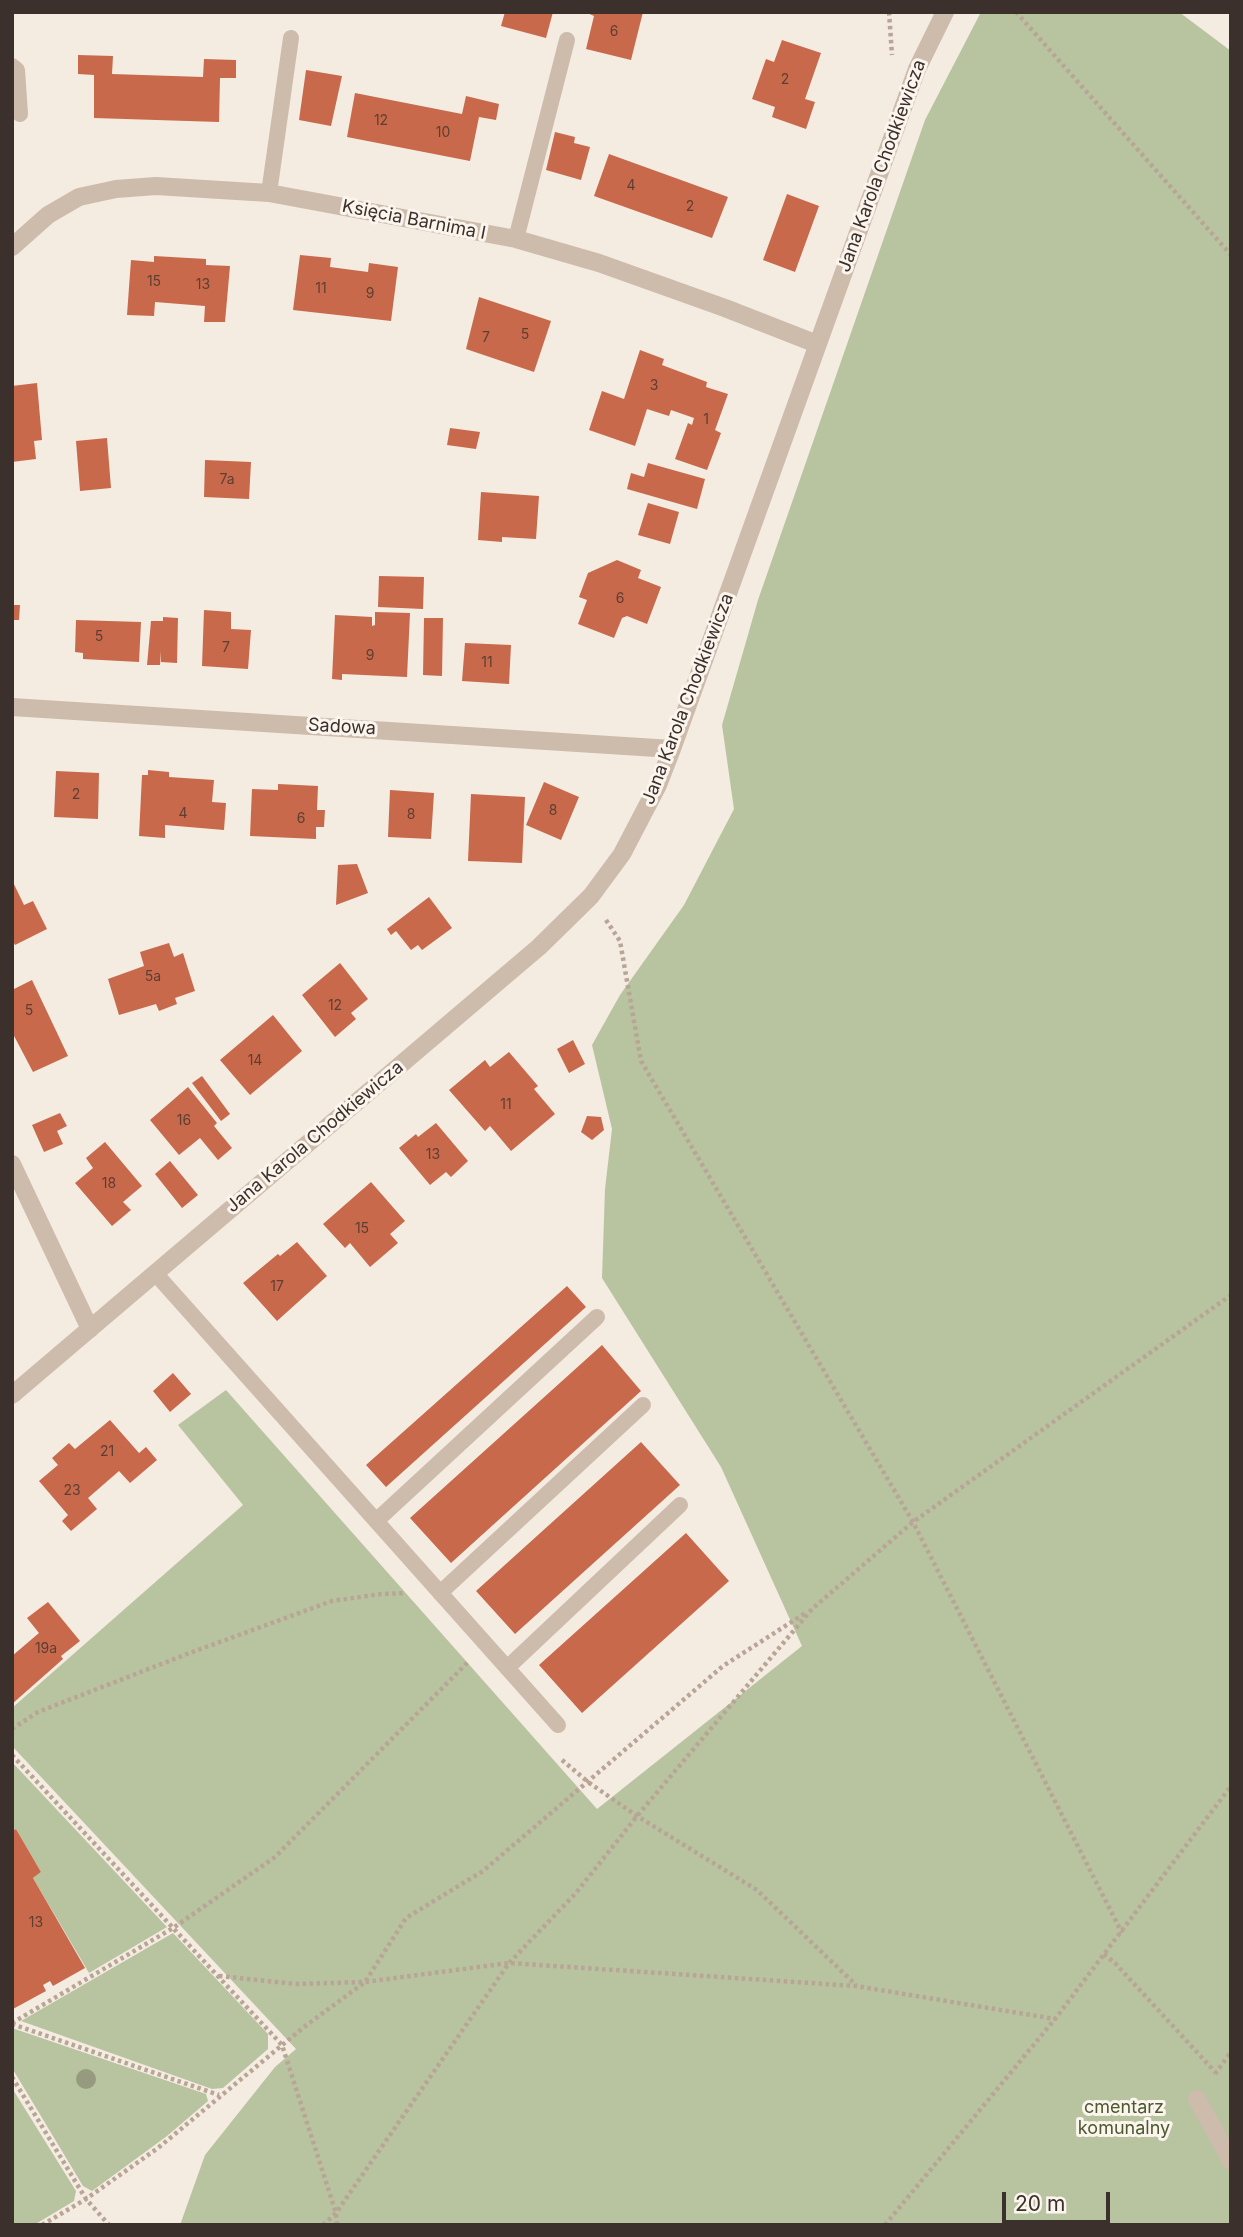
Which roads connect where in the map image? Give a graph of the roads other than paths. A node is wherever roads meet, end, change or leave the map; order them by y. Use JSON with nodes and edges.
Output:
{"nodes":[{"id":1,"x":945,"y":12,"type":"edge"},
{"id":2,"x":291,"y":38,"type":"dead end"},
{"id":3,"x":567,"y":40,"type":"dead end"},
{"id":4,"x":12,"y":66,"type":"edge"},
{"id":5,"x":20,"y":114,"type":"dead end"},
{"id":6,"x":269,"y":193,"type":"junction"},
{"id":7,"x":516,"y":239,"type":"junction"},
{"id":8,"x":12,"y":247,"type":"edge"},
{"id":9,"x":817,"y":344,"type":"junction"},
{"id":10,"x":12,"y":707,"type":"edge"},
{"id":11,"x":672,"y":748,"type":"junction"},
{"id":12,"x":12,"y":1164,"type":"edge"},
{"id":13,"x":155,"y":1273,"type":"junction"},
{"id":14,"x":597,"y":1317,"type":"dead end"},
{"id":15,"x":90,"y":1329,"type":"junction"},
{"id":16,"x":12,"y":1395,"type":"edge"},
{"id":17,"x":643,"y":1405,"type":"dead end"},
{"id":18,"x":680,"y":1506,"type":"dead end"},
{"id":19,"x":376,"y":1521,"type":"junction"},
{"id":20,"x":440,"y":1593,"type":"junction"},
{"id":21,"x":507,"y":1668,"type":"junction"},
{"id":22,"x":558,"y":1725,"type":"dead end"},
{"id":23,"x":1197,"y":2099,"type":"dead end"},
{"id":24,"x":1231,"y":2161,"type":"edge"}],
"edges":[{"from":1,"to":9,"type":"street","name":"Jana Karola Chodkiewicza"},
{"from":2,"to":6,"type":"lane"},
{"from":3,"to":7,"type":"lane"},
{"from":4,"to":5,"type":"lane"},
{"from":6,"to":7,"type":"street","name":"Księcia Barnima I"},
{"from":6,"to":8,"type":"street","name":"Księcia Barnima I"},
{"from":7,"to":9,"type":"street","name":"Księcia Barnima I"},
{"from":9,"to":11,"type":"street","name":"Jana Karola Chodkiewicza"},
{"from":10,"to":11,"type":"street","name":"Sadowa"},
{"from":11,"to":13,"type":"street","name":"Jana Karola Chodkiewicza"},
{"from":12,"to":15,"type":"street"},
{"from":13,"to":15,"type":"street","name":"Jana Karola Chodkiewicza"},
{"from":13,"to":19,"type":"lane"},
{"from":14,"to":19,"type":"lane"},
{"from":15,"to":16,"type":"street","name":"Jana Karola Chodkiewicza"},
{"from":17,"to":20,"type":"lane"},
{"from":18,"to":21,"type":"lane"},
{"from":19,"to":20,"type":"lane"},
{"from":20,"to":21,"type":"lane"},
{"from":21,"to":22,"type":"lane"},
{"from":23,"to":24,"type":"street"}]}
